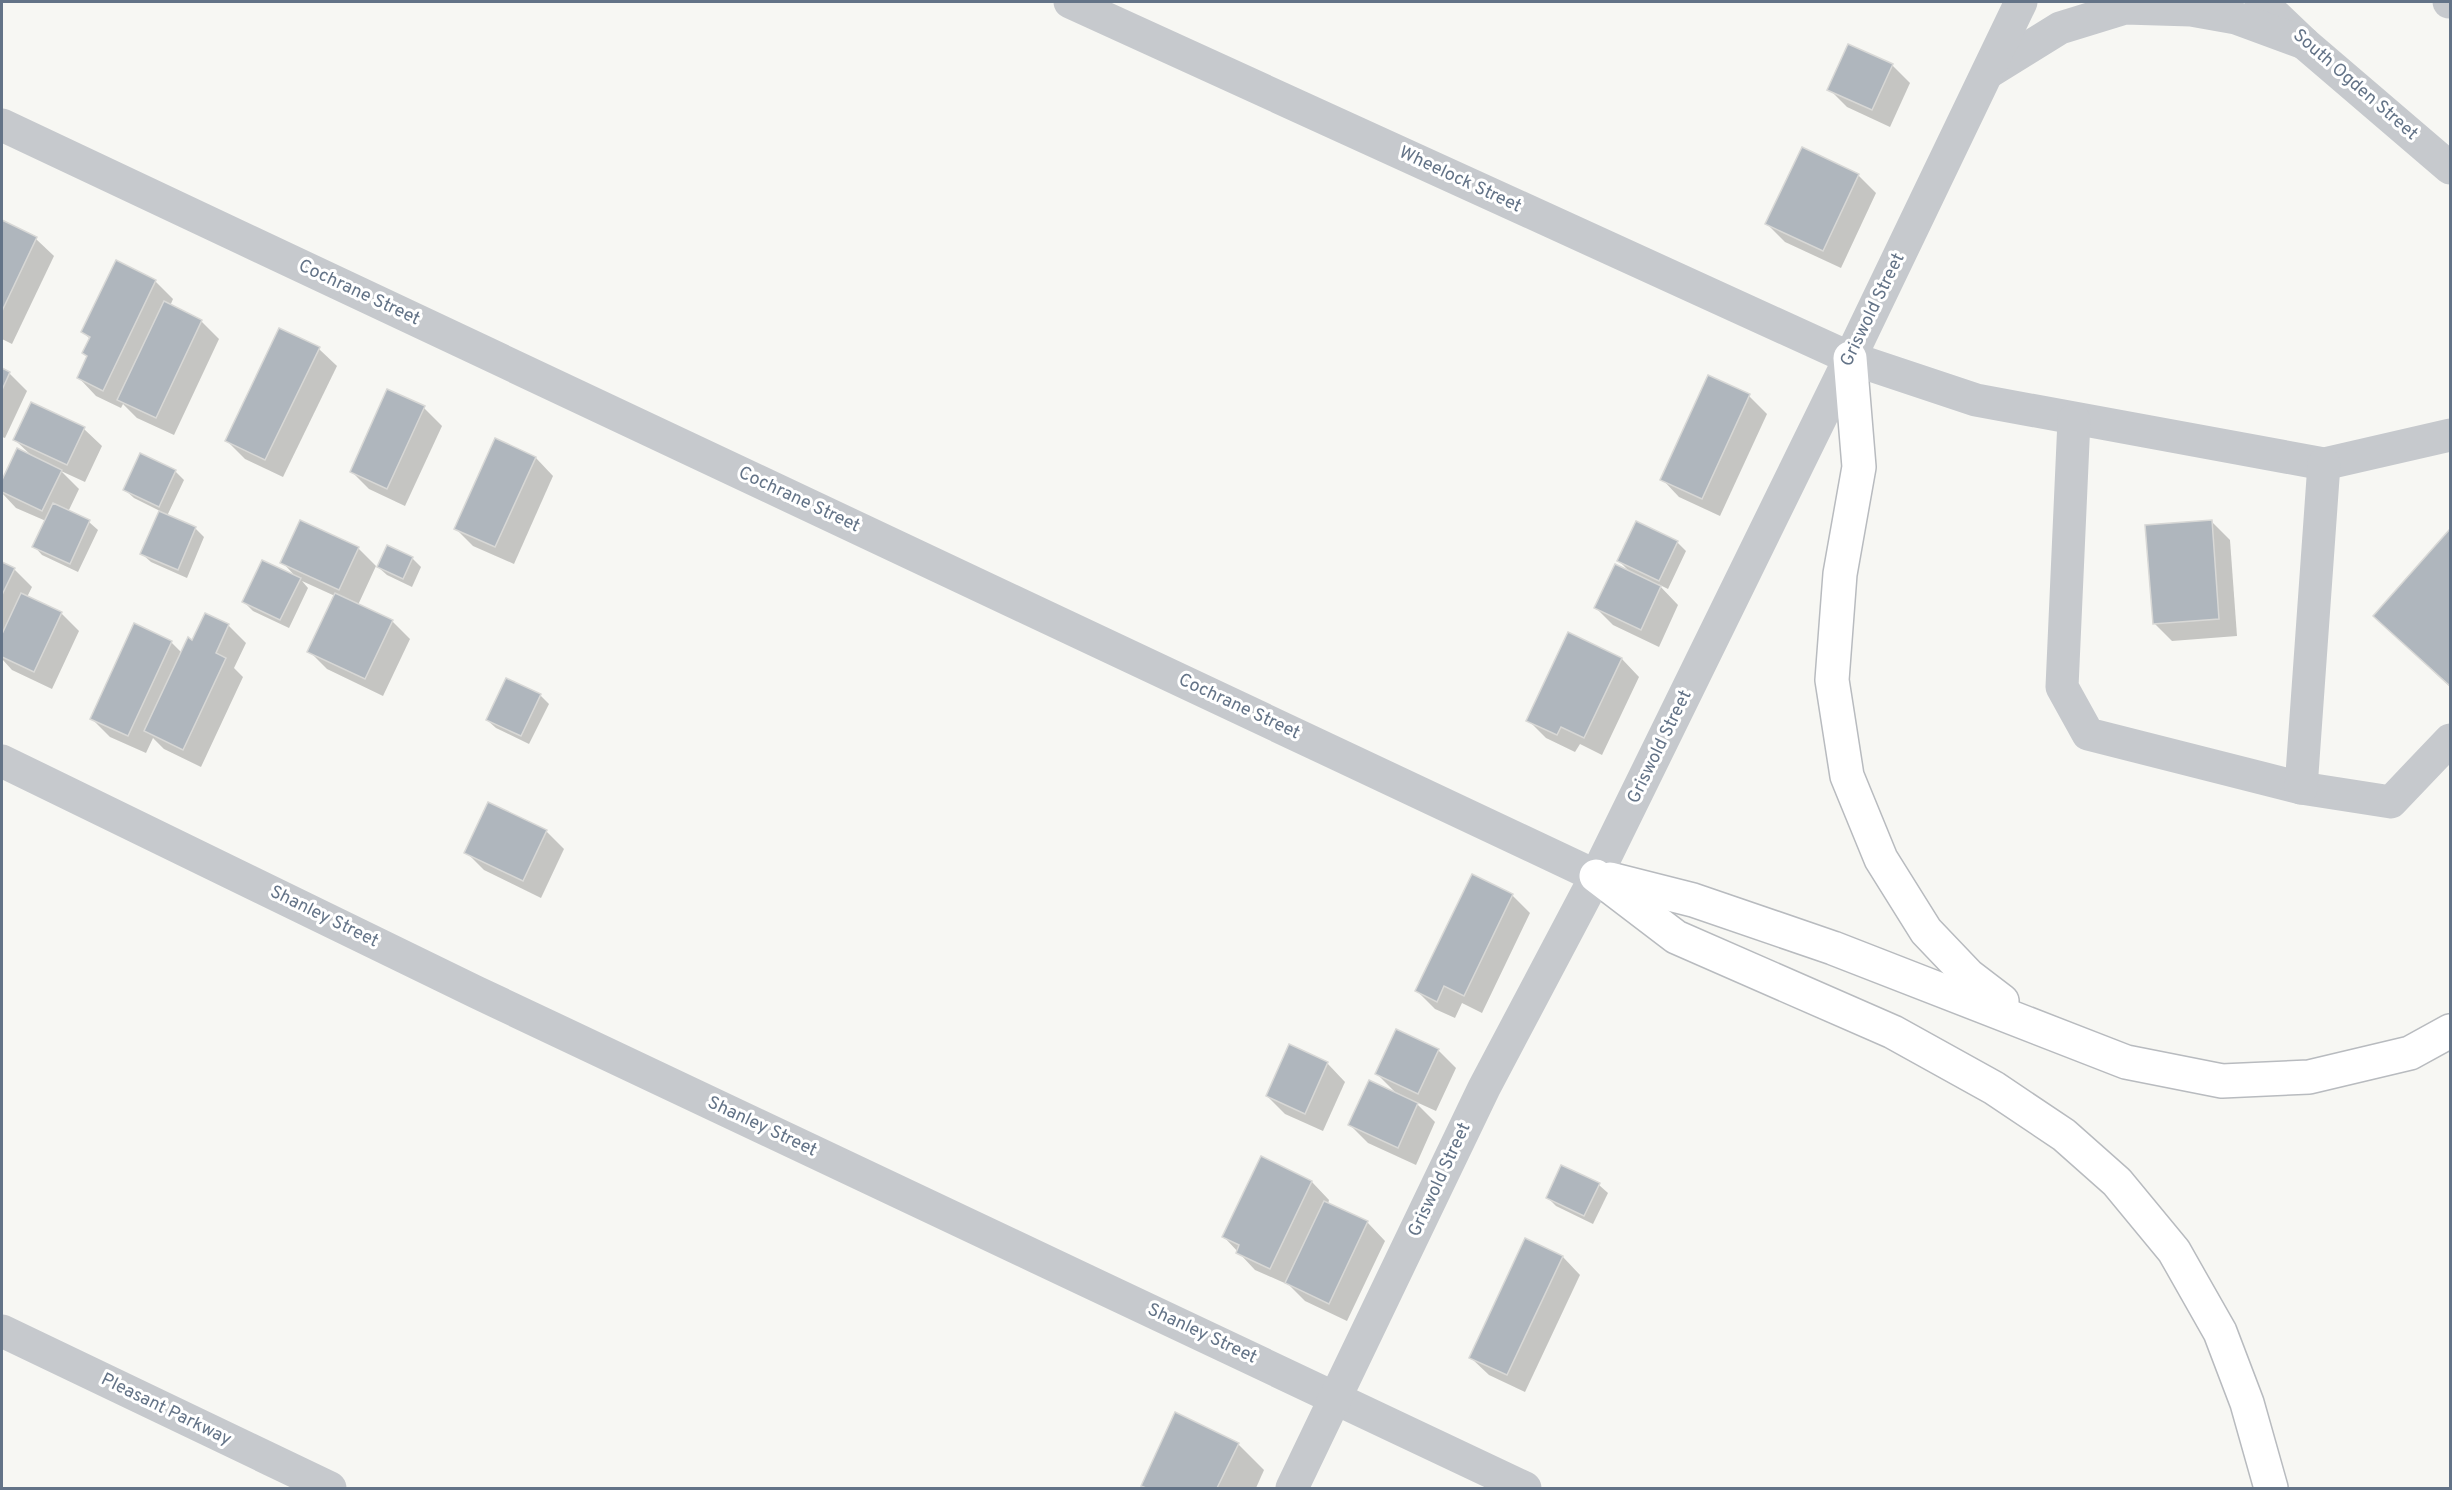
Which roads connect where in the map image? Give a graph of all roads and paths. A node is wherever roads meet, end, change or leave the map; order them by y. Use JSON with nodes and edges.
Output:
{"nodes":[{"id":1,"x":1070,"y":2,"type":"edge"},
{"id":2,"x":2021,"y":2,"type":"edge"},
{"id":3,"x":2261,"y":2,"type":"edge"},
{"id":4,"x":2304,"y":43,"type":"junction"},
{"id":5,"x":1989,"y":72,"type":"junction"},
{"id":6,"x":2,"y":125,"type":"edge"},
{"id":7,"x":2451,"y":168,"type":"edge"},
{"id":8,"x":1850,"y":358,"type":"junction"},
{"id":9,"x":2074,"y":420,"type":"junction"},
{"id":10,"x":2451,"y":435,"type":"edge"},
{"id":11,"x":2324,"y":464,"type":"junction"},
{"id":12,"x":2451,"y":740,"type":"edge"},
{"id":13,"x":2,"y":760,"type":"edge"},
{"id":14,"x":2301,"y":788,"type":"junction"},
{"id":15,"x":1596,"y":876,"type":"junction"},
{"id":16,"x":2034,"y":1025,"type":"junction"},
{"id":17,"x":2451,"y":1031,"type":"edge"},
{"id":18,"x":2,"y":1331,"type":"edge"},
{"id":19,"x":1336,"y":1398,"type":"junction"},
{"id":20,"x":330,"y":1488,"type":"edge"},
{"id":21,"x":1292,"y":1488,"type":"edge"},
{"id":22,"x":1525,"y":1488,"type":"edge"},
{"id":23,"x":2271,"y":1488,"type":"edge"}],
"edges":[{"from":1,"to":8,"type":"street","name":"Wheelock Street"},
{"from":2,"to":5,"type":"street","name":"Griswold Street"},
{"from":3,"to":4,"type":"street","name":"South Ogden Street"},
{"from":4,"to":5,"type":"street"},
{"from":4,"to":7,"type":"street","name":"South Ogden Street"},
{"from":5,"to":8,"type":"street","name":"Griswold Street"},
{"from":6,"to":15,"type":"street","name":"Cochrane Street"},
{"from":8,"to":9,"type":"street","name":"Wheelock Street"},
{"from":8,"to":15,"type":"street","name":"Griswold Street"},
{"from":8,"to":16,"type":"highway"},
{"from":9,"to":11,"type":"street","name":"Wheelock Street"},
{"from":9,"to":14,"type":"street"},
{"from":10,"to":11,"type":"street"},
{"from":11,"to":14,"type":"street"},
{"from":12,"to":14,"type":"street"},
{"from":13,"to":19,"type":"street","name":"Shanley Street"},
{"from":15,"to":16,"type":"highway"},
{"from":15,"to":19,"type":"street","name":"Griswold Street"},
{"from":15,"to":23,"type":"highway"},
{"from":16,"to":17,"type":"highway"},
{"from":18,"to":20,"type":"street","name":"Pleasant Parkway"},
{"from":19,"to":21,"type":"street","name":"Griswold Street"},
{"from":19,"to":22,"type":"street","name":"Shanley Street"}]}
